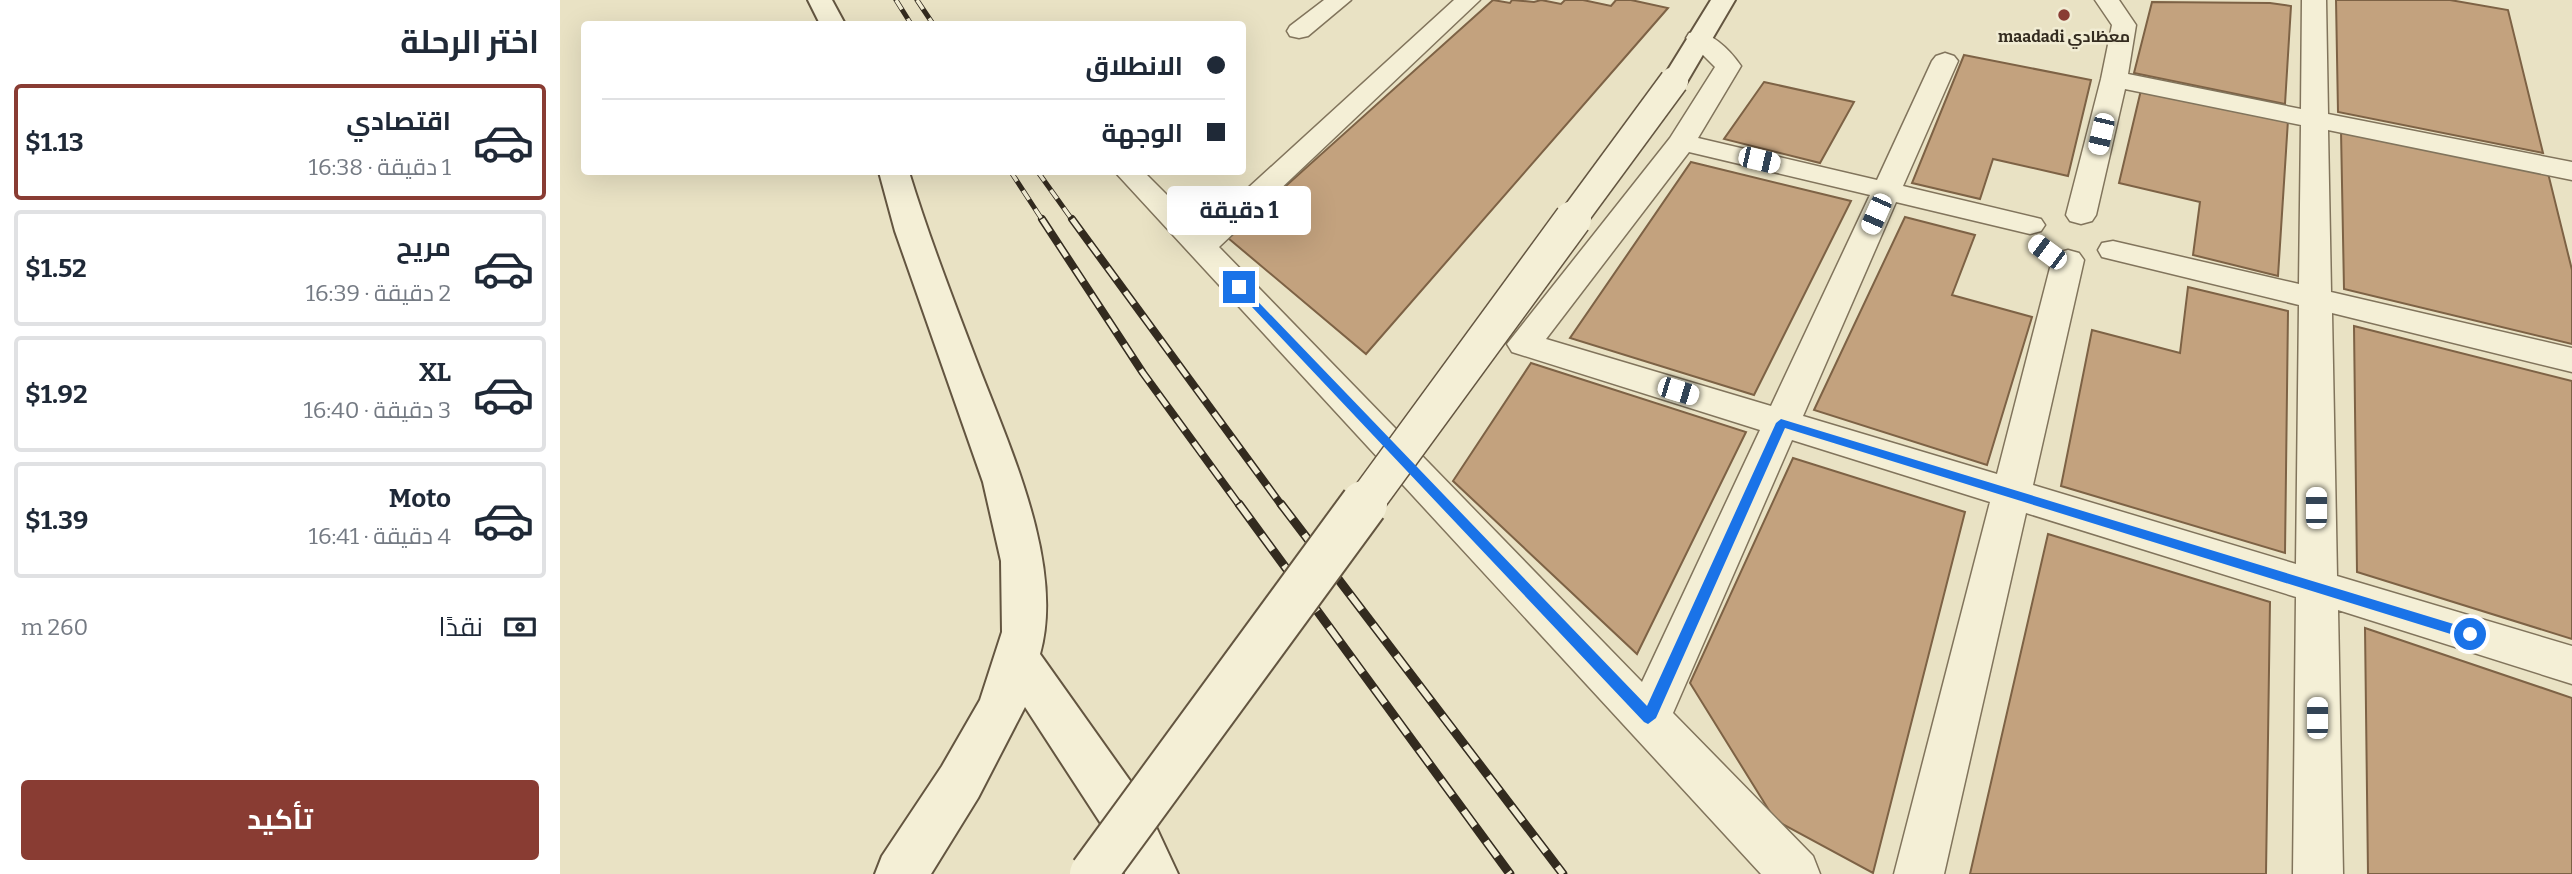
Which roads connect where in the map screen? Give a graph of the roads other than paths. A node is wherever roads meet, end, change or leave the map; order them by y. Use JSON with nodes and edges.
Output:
{"nodes":[{"id":1,"x":820,"y":0,"type":"edge"},
{"id":2,"x":1339,"y":0,"type":"edge"},
{"id":3,"x":1468,"y":0,"type":"edge"},
{"id":4,"x":1723,"y":0,"type":"edge"},
{"id":5,"x":2107,"y":0,"type":"edge"},
{"id":6,"x":2314,"y":0,"type":"edge"},
{"id":7,"x":830,"y":21,"type":"edge"},
{"id":8,"x":1299,"y":31,"type":"dead end"},
{"id":9,"x":1698,"y":38,"type":"junction"},
{"id":10,"x":1945,"y":61,"type":"dead end"},
{"id":11,"x":2113,"y":79,"type":"junction"},
{"id":12,"x":2314,"y":119,"type":"junction"},
{"id":13,"x":1682,"y":142,"type":"junction"},
{"id":14,"x":2572,"y":171,"type":"edge"},
{"id":15,"x":895,"y":175,"type":"edge"},
{"id":16,"x":1132,"y":175,"type":"edge"},
{"id":17,"x":1886,"y":191,"type":"junction"},
{"id":18,"x":2081,"y":215,"type":"junction"},
{"id":19,"x":2029,"y":225,"type":"junction"},
{"id":20,"x":1200,"y":247,"type":"junction"},
{"id":21,"x":2113,"y":250,"type":"junction"},
{"id":22,"x":2068,"y":260,"type":"junction"},
{"id":23,"x":2315,"y":298,"type":"junction"},
{"id":24,"x":2572,"y":360,"type":"edge"},
{"id":25,"x":1781,"y":423,"type":"junction"},
{"id":26,"x":2011,"y":493,"type":"junction"},
{"id":27,"x":2316,"y":587,"type":"junction"},
{"id":28,"x":1017,"y":658,"type":"junction"},
{"id":29,"x":2572,"y":666,"type":"edge"},
{"id":30,"x":1648,"y":718,"type":"junction"},
{"id":31,"x":901,"y":874,"type":"edge"},
{"id":32,"x":1093,"y":874,"type":"edge"},
{"id":33,"x":1152,"y":874,"type":"edge"},
{"id":34,"x":1795,"y":874,"type":"edge"},
{"id":35,"x":1919,"y":874,"type":"edge"},
{"id":36,"x":2318,"y":874,"type":"edge"}],
"edges":[{"from":1,"to":7,"type":"main road"},
{"from":2,"to":8,"type":"street"},
{"from":3,"to":20,"type":"street"},
{"from":4,"to":9,"type":"main road"},
{"from":5,"to":11,"type":"street"},
{"from":6,"to":12,"type":"street"},
{"from":9,"to":13,"type":"street"},
{"from":9,"to":32,"type":"main road","bridge":true},
{"from":10,"to":17,"type":"street"},
{"from":11,"to":12,"type":"street"},
{"from":11,"to":18,"type":"street"},
{"from":12,"to":14,"type":"street"},
{"from":12,"to":23,"type":"street"},
{"from":13,"to":17,"type":"street"},
{"from":13,"to":25,"type":"street"},
{"from":15,"to":28,"type":"main road"},
{"from":16,"to":20,"type":"street"},
{"from":17,"to":19,"type":"street"},
{"from":17,"to":25,"type":"street"},
{"from":18,"to":19,"type":"street"},
{"from":18,"to":21,"type":"street"},
{"from":19,"to":22,"type":"street"},
{"from":20,"to":30,"type":"street"},
{"from":21,"to":22,"type":"street"},
{"from":21,"to":23,"type":"street"},
{"from":22,"to":26,"type":"street"},
{"from":23,"to":24,"type":"street"},
{"from":23,"to":27,"type":"street"},
{"from":25,"to":26,"type":"street"},
{"from":25,"to":30,"type":"street"},
{"from":26,"to":27,"type":"street"},
{"from":26,"to":35,"type":"street"},
{"from":27,"to":29,"type":"street"},
{"from":27,"to":36,"type":"street"},
{"from":28,"to":31,"type":"main road"},
{"from":28,"to":33,"type":"main road"},
{"from":30,"to":34,"type":"street"}]}
